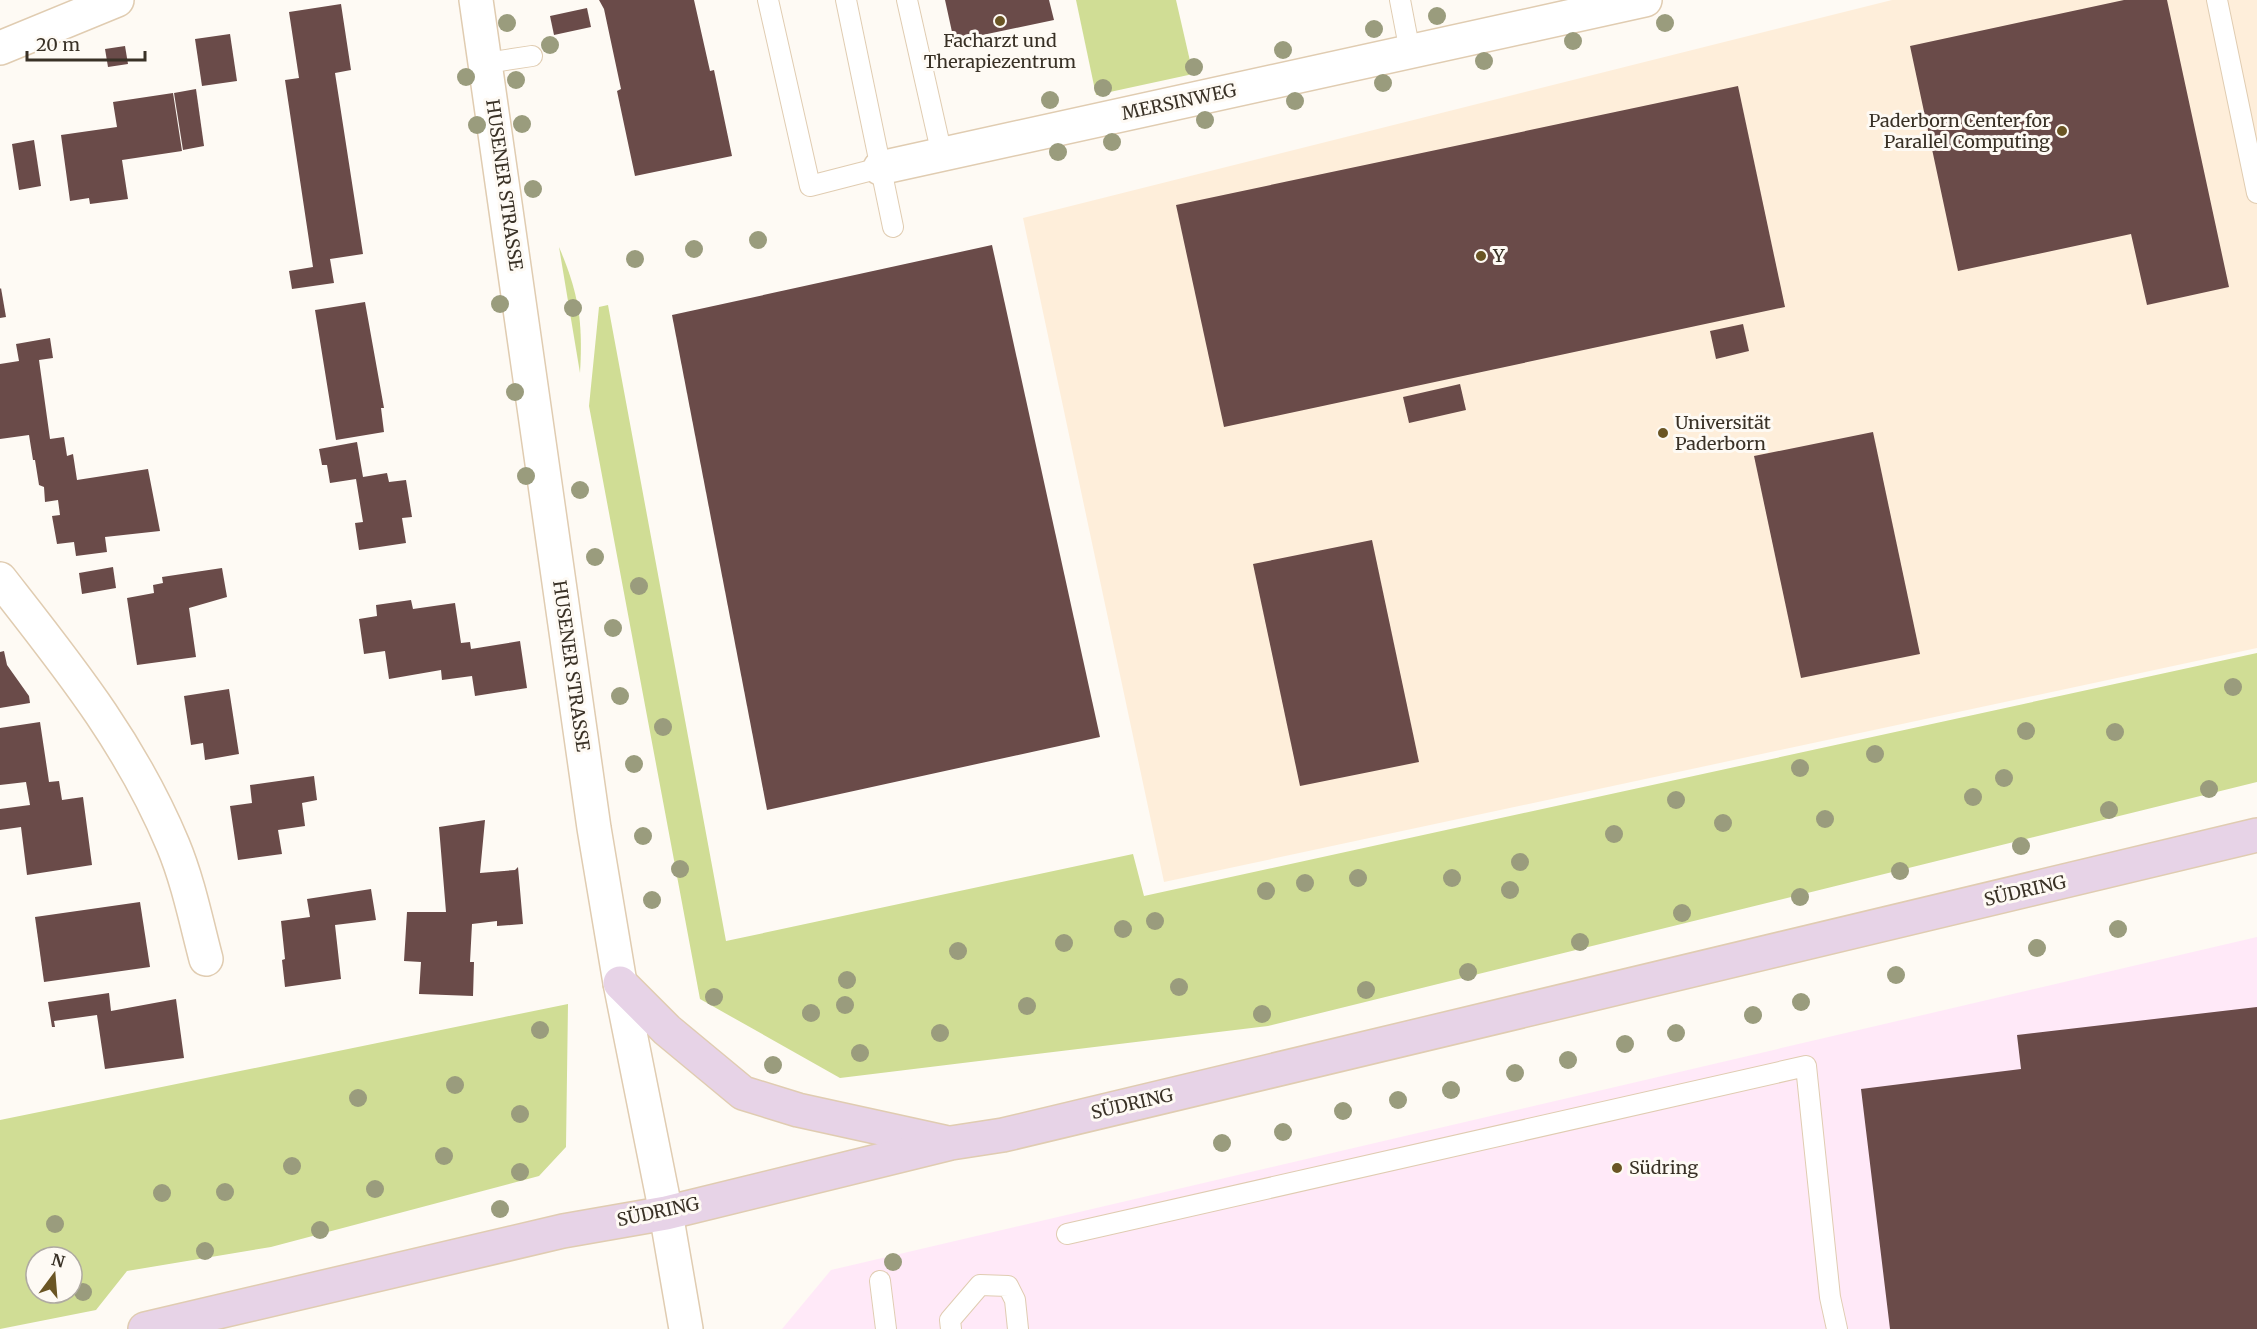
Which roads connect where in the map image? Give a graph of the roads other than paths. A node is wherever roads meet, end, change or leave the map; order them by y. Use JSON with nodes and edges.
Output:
{"nodes":[{"id":1,"x":117,"y":0,"type":"edge"},
{"id":2,"x":476,"y":0,"type":"edge"},
{"id":3,"x":768,"y":0,"type":"edge"},
{"id":4,"x":846,"y":0,"type":"edge"},
{"id":5,"x":907,"y":0,"type":"edge"},
{"id":6,"x":1400,"y":0,"type":"edge"},
{"id":7,"x":1645,"y":0,"type":"edge"},
{"id":8,"x":2217,"y":0,"type":"edge"},
{"id":9,"x":0,"y":48,"type":"edge"},
{"id":10,"x":1410,"y":51,"type":"junction"},
{"id":11,"x":532,"y":56,"type":"dead end"},
{"id":12,"x":487,"y":63,"type":"junction"},
{"id":13,"x":942,"y":154,"type":"junction"},
{"id":14,"x":880,"y":168,"type":"junction"},
{"id":15,"x":2257,"y":193,"type":"edge"},
{"id":16,"x":893,"y":226,"type":"dead end"},
{"id":17,"x":0,"y":579,"type":"edge"},
{"id":18,"x":2257,"y":836,"type":"edge"},
{"id":19,"x":206,"y":959,"type":"dead end"},
{"id":20,"x":620,"y":983,"type":"junction"},
{"id":21,"x":951,"y":1143,"type":"junction"},
{"id":22,"x":666,"y":1213,"type":"junction"},
{"id":23,"x":1067,"y":1234,"type":"dead end"},
{"id":24,"x":880,"y":1281,"type":"dead end"},
{"id":25,"x":145,"y":1329,"type":"edge"},
{"id":26,"x":686,"y":1329,"type":"edge"},
{"id":27,"x":886,"y":1329,"type":"edge"},
{"id":28,"x":951,"y":1329,"type":"edge"},
{"id":29,"x":1018,"y":1329,"type":"edge"},
{"id":30,"x":1837,"y":1329,"type":"edge"}],
"edges":[{"from":1,"to":9,"type":"street"},
{"from":2,"to":12,"type":"street","name":"HUSENER STRASSE"},
{"from":3,"to":14,"type":"lane"},
{"from":4,"to":14,"type":"lane"},
{"from":5,"to":13,"type":"lane"},
{"from":6,"to":10,"type":"lane"},
{"from":7,"to":10,"type":"street","name":"MERSINWEG"},
{"from":8,"to":15,"type":"lane"},
{"from":10,"to":13,"type":"street","name":"MERSINWEG"},
{"from":11,"to":12,"type":"lane"},
{"from":12,"to":20,"type":"street","name":"HUSENER STRASSE"},
{"from":13,"to":14,"type":"street","name":"MERSINWEG"},
{"from":14,"to":16,"type":"lane"},
{"from":17,"to":19,"type":"street"},
{"from":18,"to":21,"type":"main road","name":"SÜDRING"},
{"from":20,"to":21,"type":"main road"},
{"from":20,"to":22,"type":"street","name":"HUSENER STRASSE"},
{"from":21,"to":22,"type":"main road","name":"SÜDRING"},
{"from":22,"to":25,"type":"main road","name":"SÜDRING"},
{"from":22,"to":26,"type":"street","name":"HUSENER STRASSE"},
{"from":23,"to":30,"type":"lane"},
{"from":24,"to":27,"type":"lane"},
{"from":28,"to":29,"type":"lane"}]}
